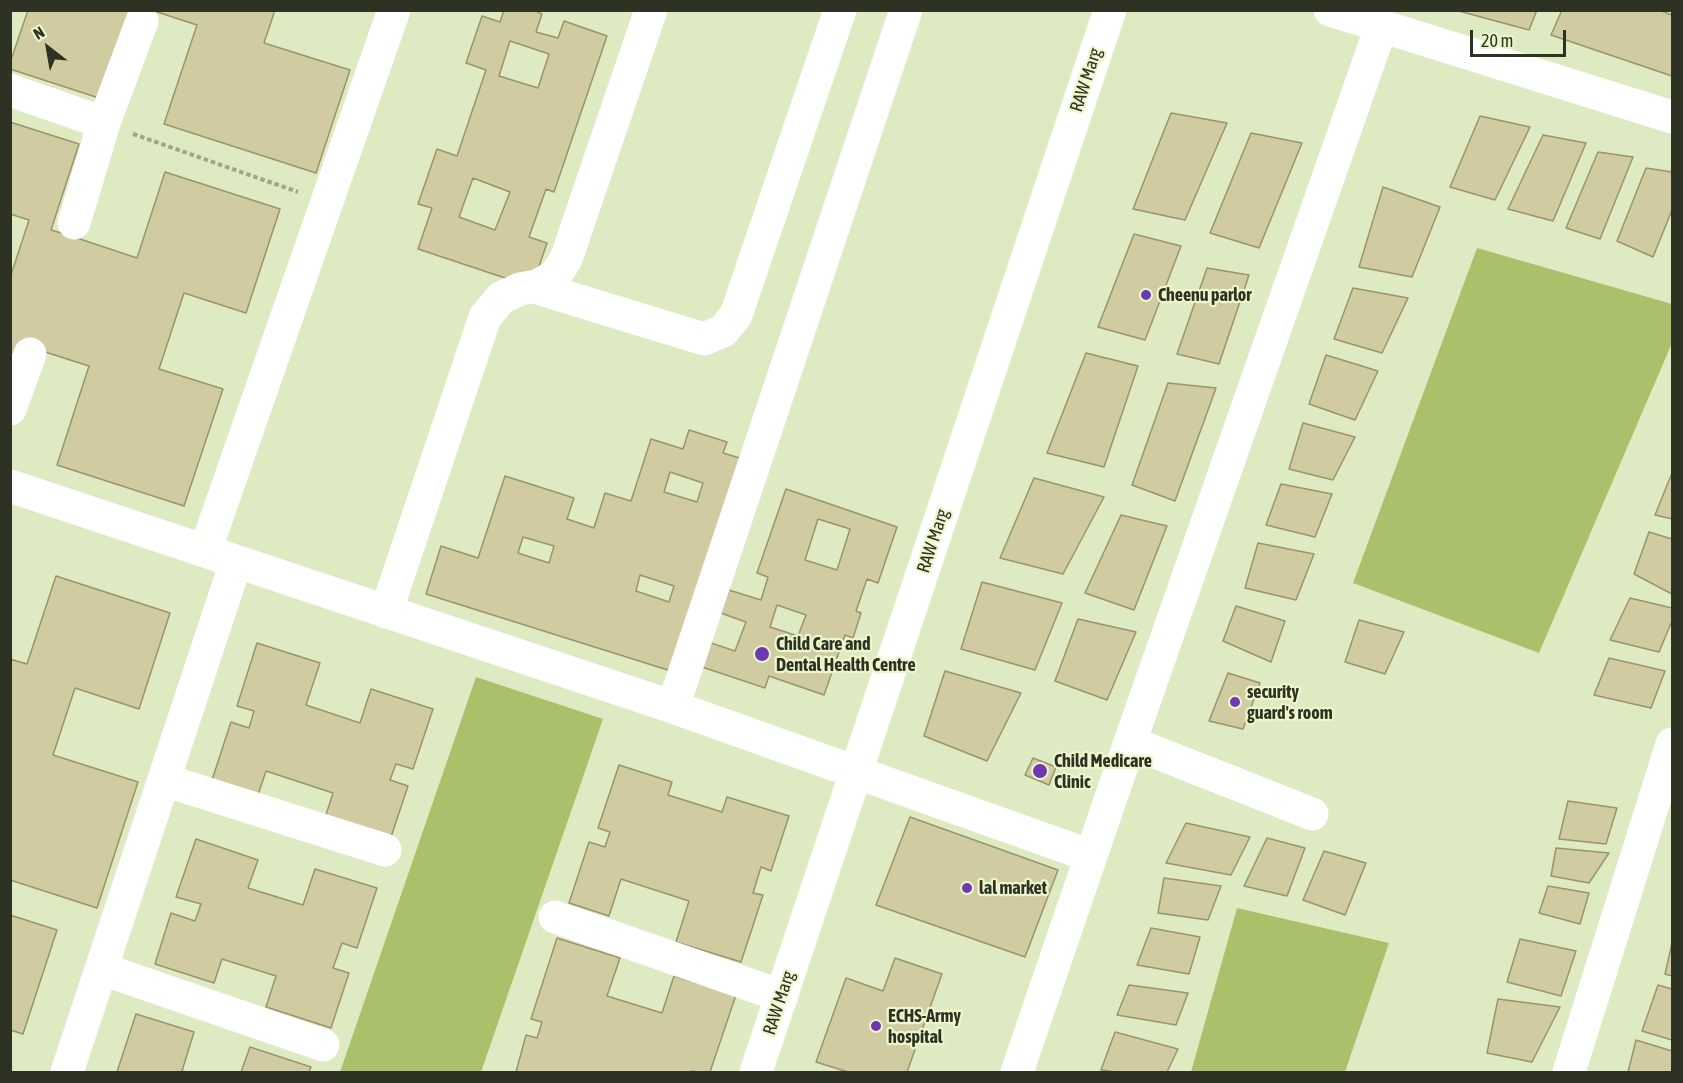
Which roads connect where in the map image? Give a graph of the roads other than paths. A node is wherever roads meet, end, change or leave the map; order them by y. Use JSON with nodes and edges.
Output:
{"nodes":[{"id":1,"x":394,"y":10,"type":"edge"},
{"id":2,"x":651,"y":10,"type":"edge"},
{"id":3,"x":840,"y":10,"type":"edge"},
{"id":4,"x":906,"y":10,"type":"edge"},
{"id":5,"x":1110,"y":10,"type":"edge"},
{"id":6,"x":1330,"y":10,"type":"edge"},
{"id":7,"x":142,"y":21,"type":"dead end"},
{"id":8,"x":1381,"y":27,"type":"junction"},
{"id":9,"x":10,"y":90,"type":"edge"},
{"id":10,"x":1672,"y":117,"type":"edge"},
{"id":11,"x":104,"y":123,"type":"junction"},
{"id":12,"x":74,"y":223,"type":"dead end"},
{"id":13,"x":534,"y":287,"type":"junction"},
{"id":14,"x":30,"y":354,"type":"dead end"},
{"id":15,"x":10,"y":409,"type":"edge"},
{"id":16,"x":10,"y":486,"type":"edge"},
{"id":17,"x":205,"y":551,"type":"junction"},
{"id":18,"x":236,"y":562,"type":"junction"},
{"id":19,"x":386,"y":612,"type":"junction"},
{"id":20,"x":673,"y":707,"type":"junction"},
{"id":21,"x":1130,"y":742,"type":"junction"},
{"id":22,"x":1672,"y":744,"type":"edge"},
{"id":23,"x":856,"y":772,"type":"junction"},
{"id":24,"x":164,"y":780,"type":"junction"},
{"id":25,"x":1312,"y":813,"type":"dead end"},
{"id":26,"x":385,"y":850,"type":"dead end"},
{"id":27,"x":1091,"y":856,"type":"junction"},
{"id":28,"x":555,"y":917,"type":"dead end"},
{"id":29,"x":102,"y":969,"type":"junction"},
{"id":30,"x":782,"y":996,"type":"junction"},
{"id":31,"x":323,"y":1045,"type":"dead end"},
{"id":32,"x":68,"y":1072,"type":"edge"},
{"id":33,"x":756,"y":1072,"type":"edge"},
{"id":34,"x":1017,"y":1072,"type":"edge"},
{"id":35,"x":1569,"y":1072,"type":"edge"}],
"edges":[{"from":1,"to":17,"type":"street"},
{"from":2,"to":13,"type":"street"},
{"from":3,"to":13,"type":"street"},
{"from":4,"to":20,"type":"street"},
{"from":5,"to":23,"type":"street","name":"RAW Marg"},
{"from":6,"to":8,"type":"street"},
{"from":7,"to":11,"type":"street"},
{"from":8,"to":10,"type":"street"},
{"from":8,"to":21,"type":"street"},
{"from":9,"to":11,"type":"street"},
{"from":11,"to":12,"type":"street"},
{"from":13,"to":19,"type":"street"},
{"from":14,"to":15,"type":"street"},
{"from":16,"to":17,"type":"street"},
{"from":17,"to":18,"type":"street"},
{"from":18,"to":19,"type":"street"},
{"from":18,"to":24,"type":"street"},
{"from":19,"to":20,"type":"street"},
{"from":20,"to":23,"type":"street"},
{"from":21,"to":25,"type":"street"},
{"from":21,"to":27,"type":"street"},
{"from":22,"to":35,"type":"street"},
{"from":23,"to":27,"type":"street"},
{"from":23,"to":30,"type":"street","name":"RAW Marg"},
{"from":24,"to":26,"type":"street"},
{"from":24,"to":29,"type":"street"},
{"from":27,"to":34,"type":"street"},
{"from":28,"to":30,"type":"street"},
{"from":29,"to":31,"type":"street"},
{"from":29,"to":32,"type":"street"},
{"from":30,"to":33,"type":"street","name":"RAW Marg"}]}
